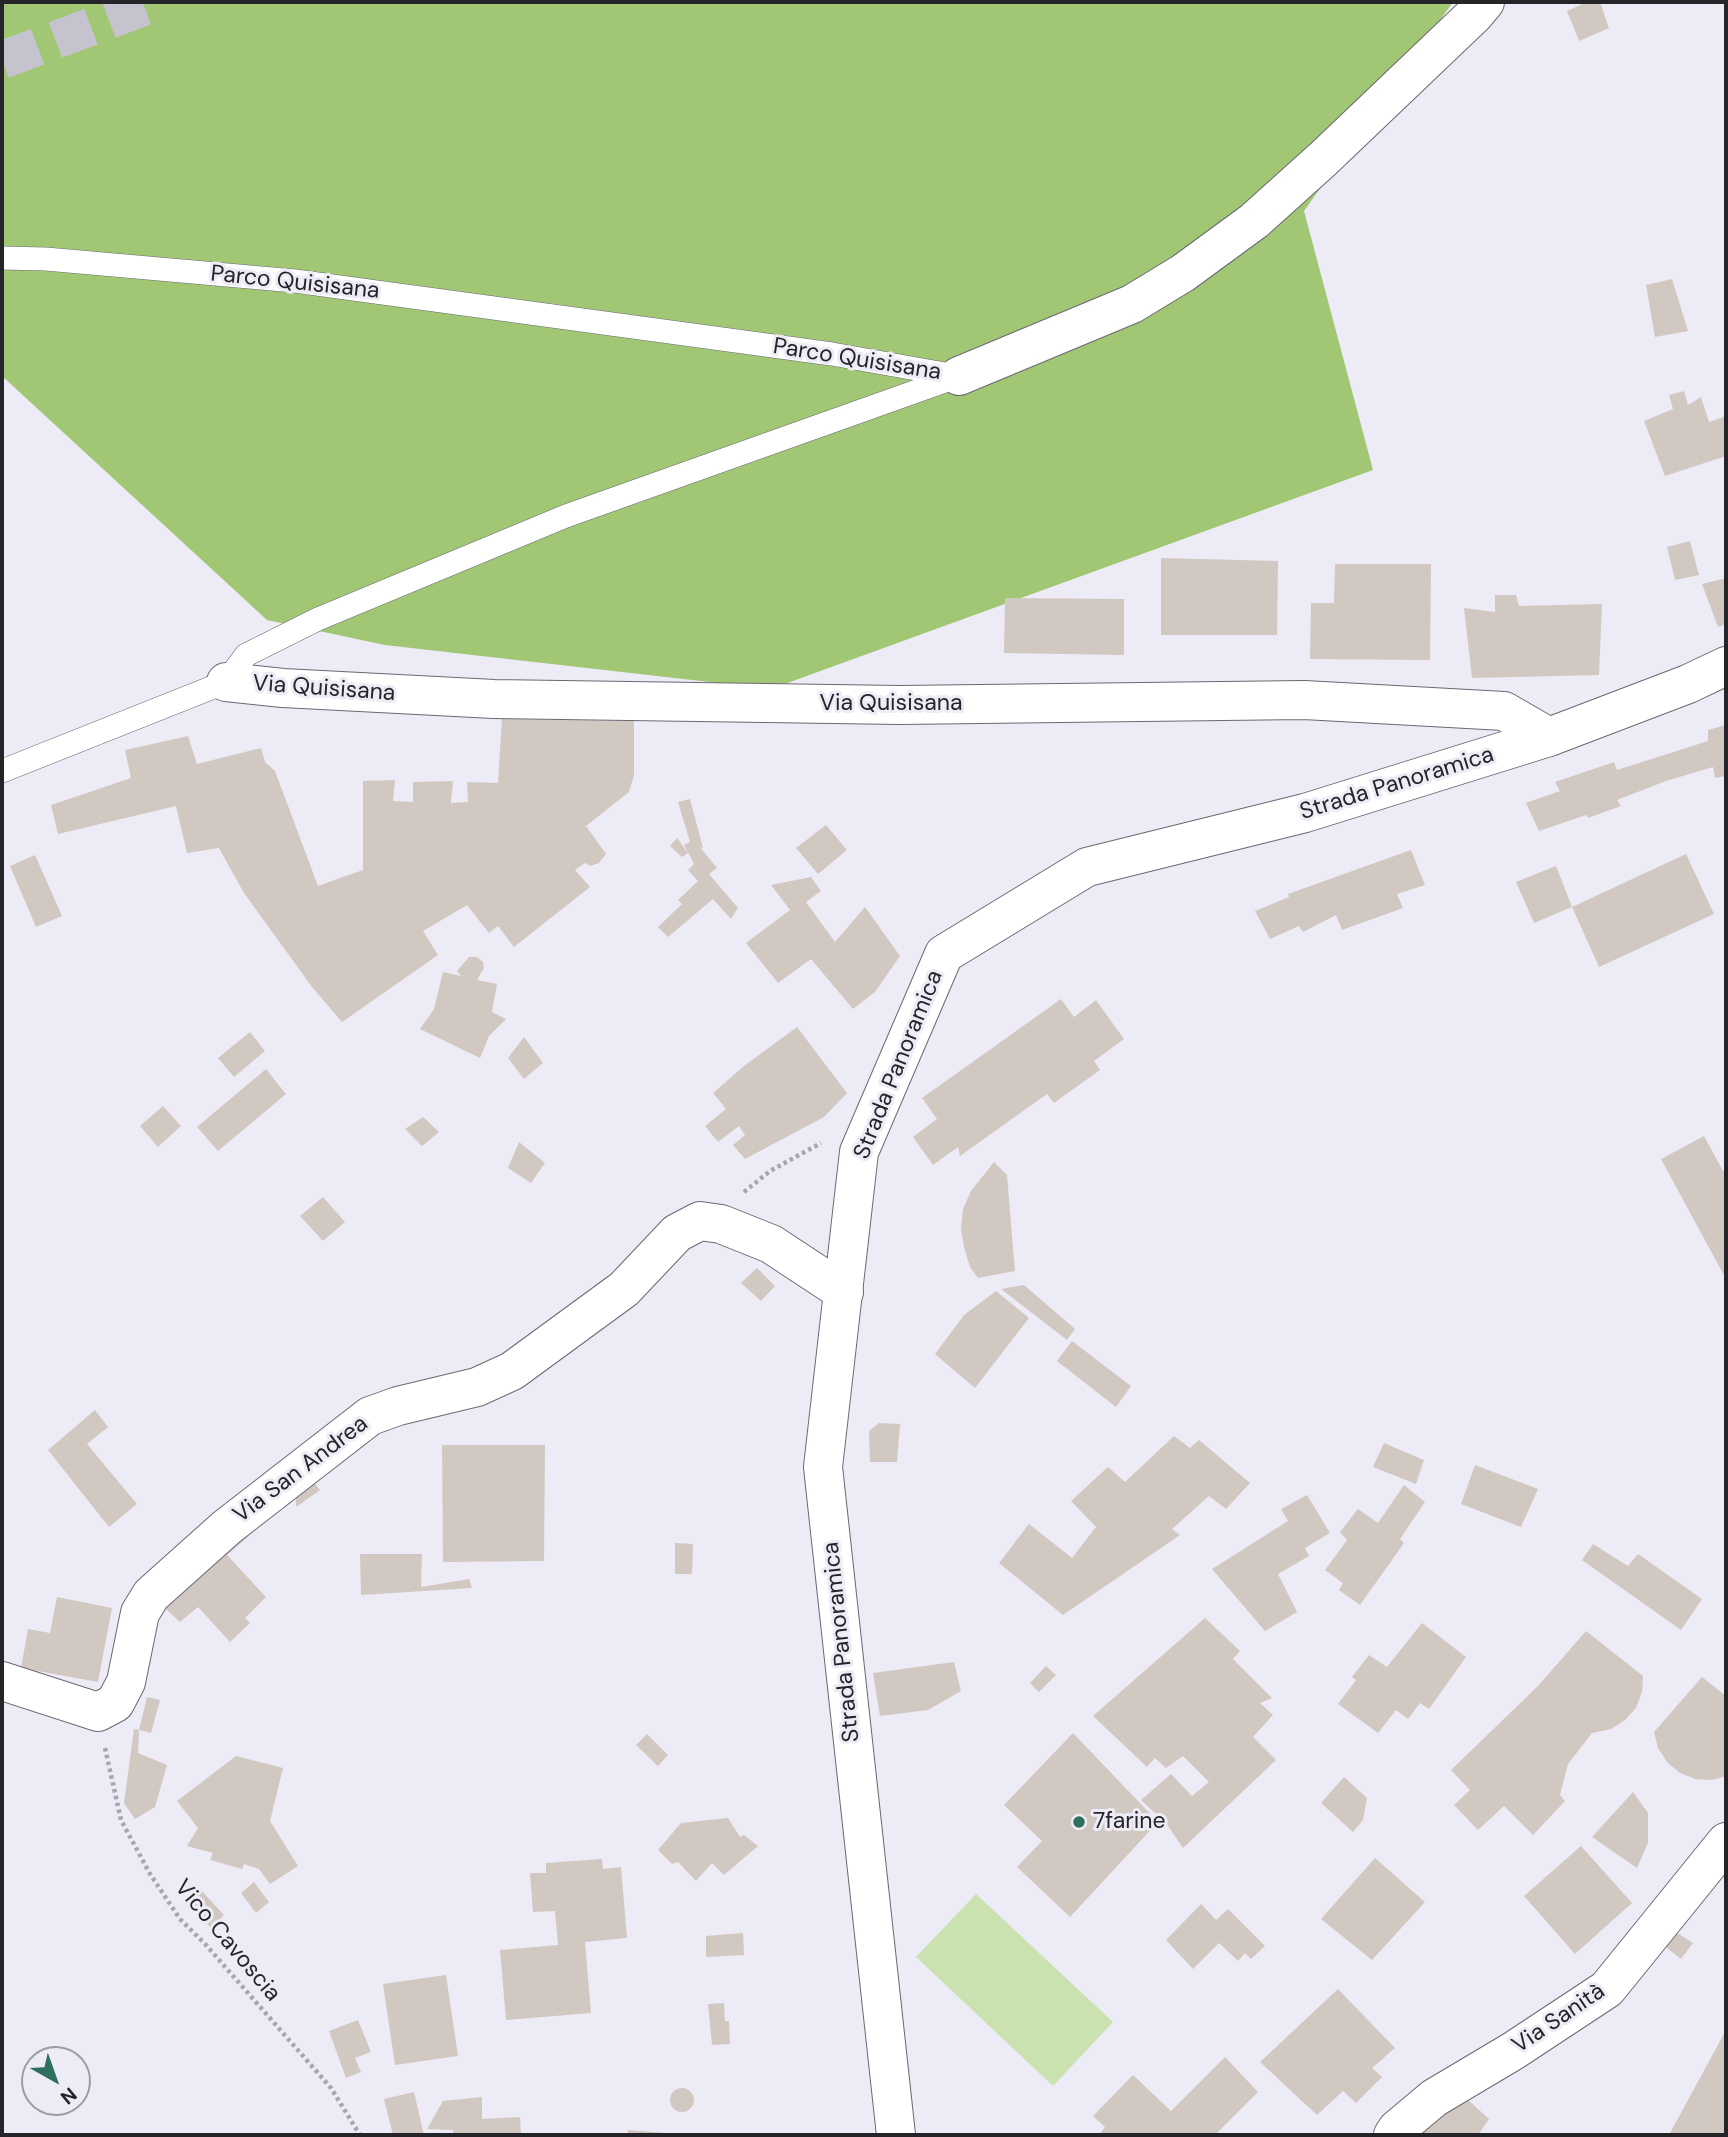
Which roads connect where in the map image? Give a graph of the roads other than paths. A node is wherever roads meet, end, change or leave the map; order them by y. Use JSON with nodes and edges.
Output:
{"nodes":[{"id":1,"x":1488,"y":6,"type":"edge"},
{"id":2,"x":2,"y":258,"type":"edge"},
{"id":3,"x":959,"y":376,"type":"junction"},
{"id":4,"x":1726,"y":666,"type":"edge"},
{"id":5,"x":226,"y":682,"type":"junction"},
{"id":6,"x":1549,"y":737,"type":"junction"},
{"id":7,"x":2,"y":771,"type":"edge"},
{"id":8,"x":844,"y":1292,"type":"junction"},
{"id":9,"x":2,"y":1681,"type":"edge"},
{"id":10,"x":1726,"y":1842,"type":"edge"},
{"id":11,"x":896,"y":2135,"type":"edge"},
{"id":12,"x":1393,"y":2135,"type":"edge"}],
"edges":[{"from":1,"to":3,"type":"street"},
{"from":2,"to":3,"type":"lane","name":"Parco Quisisana"},
{"from":3,"to":5,"type":"lane","name":"Parco Quisisana"},
{"from":4,"to":6,"type":"street","name":"Strada Panoramica"},
{"from":5,"to":6,"type":"street","name":"Via Quisisana"},
{"from":5,"to":7,"type":"lane"},
{"from":6,"to":8,"type":"street","name":"Strada Panoramica"},
{"from":8,"to":9,"type":"street","name":"Via San Andrea"},
{"from":8,"to":11,"type":"street","name":"Strada Panoramica"},
{"from":10,"to":12,"type":"street","name":"Via Sanità"}]}
